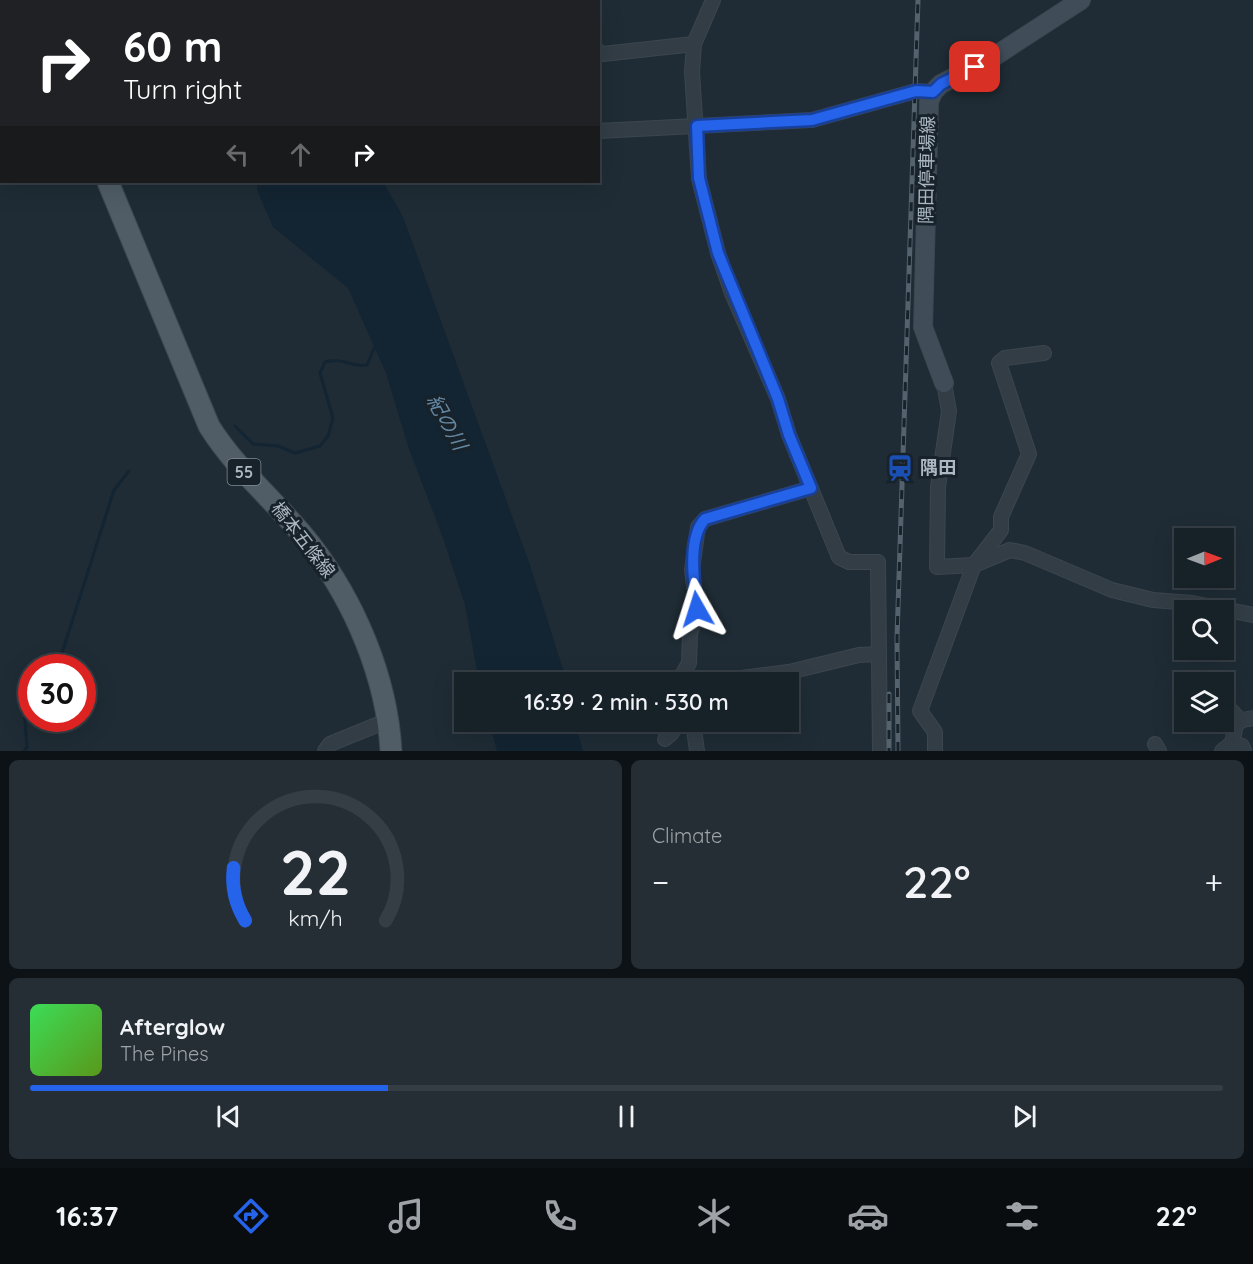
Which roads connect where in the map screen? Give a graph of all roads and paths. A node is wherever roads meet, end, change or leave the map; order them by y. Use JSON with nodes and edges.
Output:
{"nodes":[{"id":1,"x":713,"y":0,"type":"edge"},
{"id":2,"x":1081,"y":0,"type":"edge"},
{"id":3,"x":694,"y":44,"type":"junction"},
{"id":4,"x":600,"y":52,"type":"edge"},
{"id":5,"x":933,"y":92,"type":"junction"},
{"id":6,"x":697,"y":126,"type":"junction"},
{"id":7,"x":600,"y":131,"type":"edge"},
{"id":8,"x":108,"y":183,"type":"edge"},
{"id":9,"x":1044,"y":353,"type":"dead end"},
{"id":10,"x":944,"y":383,"type":"joint"},
{"id":11,"x":811,"y":488,"type":"junction"},
{"id":12,"x":974,"y":566,"type":"junction"},
{"id":13,"x":1253,"y":615,"type":"edge"},
{"id":14,"x":878,"y":654,"type":"junction"},
{"id":15,"x":684,"y":672,"type":"edge"},
{"id":16,"x":789,"y":672,"type":"edge"},
{"id":17,"x":1234,"y":710,"type":"edge"},
{"id":18,"x":389,"y":720,"type":"junction"},
{"id":19,"x":1247,"y":720,"type":"edge"},
{"id":20,"x":672,"y":732,"type":"edge"},
{"id":21,"x":694,"y":732,"type":"edge"},
{"id":22,"x":665,"y":739,"type":"dead end"},
{"id":23,"x":1227,"y":747,"type":"edge"},
{"id":24,"x":325,"y":751,"type":"edge"},
{"id":25,"x":391,"y":751,"type":"edge"},
{"id":26,"x":697,"y":751,"type":"edge"},
{"id":27,"x":880,"y":751,"type":"edge"},
{"id":28,"x":935,"y":751,"type":"edge"},
{"id":29,"x":1244,"y":751,"type":"edge"}],
"edges":[{"from":1,"to":3,"type":"street"},
{"from":2,"to":5,"type":"main road","name":"隅田停車場線"},
{"from":3,"to":4,"type":"street"},
{"from":3,"to":6,"type":"street"},
{"from":5,"to":6,"type":"street"},
{"from":5,"to":10,"type":"main road","name":"隅田停車場線"},
{"from":6,"to":7,"type":"street"},
{"from":6,"to":11,"type":"street"},
{"from":8,"to":18,"type":"main road","name":"橋本五條線","number":"55"},
{"from":9,"to":12,"type":"street"},
{"from":10,"to":12,"type":"street"},
{"from":11,"to":14,"type":"street"},
{"from":11,"to":15,"type":"street"},
{"from":12,"to":13,"type":"street"},
{"from":12,"to":28,"type":"street"},
{"from":14,"to":16,"type":"street"},
{"from":14,"to":27,"type":"street"},
{"from":17,"to":19,"type":"street"},
{"from":18,"to":24,"type":"street"},
{"from":18,"to":25,"type":"main road","name":"橋本五條線","number":"55"},
{"from":19,"to":23,"type":"street"},
{"from":20,"to":22,"type":"street"},
{"from":21,"to":26,"type":"street"},
{"from":23,"to":29,"type":"street"}]}
